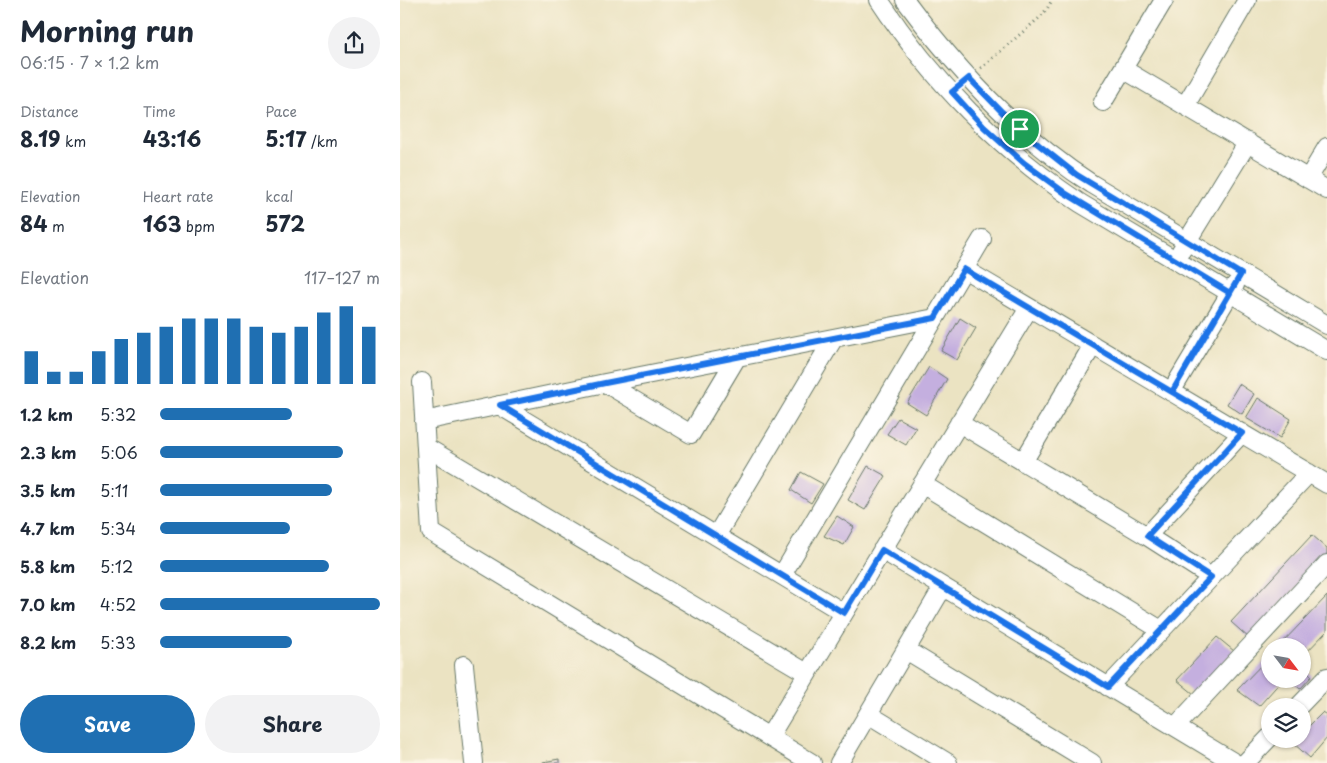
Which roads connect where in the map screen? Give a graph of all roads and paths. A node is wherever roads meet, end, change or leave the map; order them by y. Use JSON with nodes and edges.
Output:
{"nodes":[{"id":1,"x":879,"y":0,"type":"edge"},
{"id":2,"x":905,"y":0,"type":"edge"},
{"id":3,"x":1052,"y":0,"type":"edge"},
{"id":4,"x":1164,"y":0,"type":"edge"},
{"id":5,"x":1248,"y":0,"type":"edge"},
{"id":6,"x":1123,"y":69,"type":"junction"},
{"id":7,"x":969,"y":78,"type":"junction"},
{"id":8,"x":952,"y":92,"type":"junction"},
{"id":9,"x":1103,"y":102,"type":"dead end"},
{"id":10,"x":1185,"y":106,"type":"junction"},
{"id":11,"x":1248,"y":142,"type":"junction"},
{"id":12,"x":1327,"y":147,"type":"edge"},
{"id":13,"x":1308,"y":179,"type":"junction"},
{"id":14,"x":1327,"y":190,"type":"edge"},
{"id":15,"x":982,"y":238,"type":"dead end"},
{"id":16,"x":1187,"y":242,"type":"junction"},
{"id":17,"x":1175,"y":261,"type":"junction"},
{"id":18,"x":964,"y":269,"type":"junction"},
{"id":19,"x":1241,"y":274,"type":"junction"},
{"id":20,"x":1230,"y":293,"type":"junction"},
{"id":21,"x":1029,"y":308,"type":"junction"},
{"id":22,"x":935,"y":318,"type":"junction"},
{"id":23,"x":1327,"y":326,"type":"edge"},
{"id":24,"x":834,"y":338,"type":"junction"},
{"id":25,"x":1093,"y":345,"type":"junction"},
{"id":26,"x":1327,"y":351,"type":"edge"},
{"id":27,"x":737,"y":357,"type":"junction"},
{"id":28,"x":422,"y":382,"type":"dead end"},
{"id":29,"x":605,"y":383,"type":"junction"},
{"id":30,"x":1172,"y":392,"type":"junction"},
{"id":31,"x":500,"y":405,"type":"junction"},
{"id":32,"x":424,"y":421,"type":"junction"},
{"id":33,"x":959,"y":423,"type":"junction"},
{"id":34,"x":1242,"y":433,"type":"junction"},
{"id":35,"x":426,"y":447,"type":"junction"},
{"id":36,"x":1023,"y":462,"type":"junction"},
{"id":37,"x":1309,"y":473,"type":"junction"},
{"id":38,"x":922,"y":484,"type":"junction"},
{"id":39,"x":1327,"y":484,"type":"edge"},
{"id":40,"x":716,"y":536,"type":"junction"},
{"id":41,"x":1147,"y":536,"type":"junction"},
{"id":42,"x":882,"y":550,"type":"junction"},
{"id":43,"x":1327,"y":564,"type":"edge"},
{"id":44,"x":782,"y":575,"type":"junction"},
{"id":45,"x":1211,"y":577,"type":"junction"},
{"id":46,"x":943,"y":587,"type":"junction"},
{"id":47,"x":844,"y":613,"type":"junction"},
{"id":48,"x":1160,"y":630,"type":"junction"},
{"id":49,"x":906,"y":650,"type":"junction"},
{"id":50,"x":464,"y":665,"type":"dead end"},
{"id":51,"x":807,"y":673,"type":"junction"},
{"id":52,"x":1327,"y":677,"type":"edge"},
{"id":53,"x":1108,"y":687,"type":"junction"},
{"id":54,"x":1307,"y":698,"type":"edge"},
{"id":55,"x":868,"y":714,"type":"junction"},
{"id":56,"x":1175,"y":727,"type":"junction"},
{"id":57,"x":769,"y":737,"type":"junction"},
{"id":58,"x":1261,"y":746,"type":"edge"},
{"id":59,"x":474,"y":763,"type":"edge"},
{"id":60,"x":812,"y":763,"type":"edge"},
{"id":61,"x":839,"y":763,"type":"edge"},
{"id":62,"x":948,"y":763,"type":"edge"},
{"id":63,"x":1092,"y":763,"type":"edge"},
{"id":64,"x":1235,"y":763,"type":"edge"},
{"id":65,"x":1245,"y":763,"type":"edge"}],
"edges":[{"from":1,"to":8,"type":"street"},
{"from":2,"to":7,"type":"street"},
{"from":3,"to":7,"type":"path"},
{"from":4,"to":6,"type":"street"},
{"from":5,"to":10,"type":"street"},
{"from":6,"to":9,"type":"street"},
{"from":6,"to":10,"type":"street"},
{"from":7,"to":8,"type":"street"},
{"from":7,"to":16,"type":"street"},
{"from":8,"to":17,"type":"street"},
{"from":10,"to":11,"type":"street"},
{"from":11,"to":13,"type":"street"},
{"from":11,"to":16,"type":"street"},
{"from":12,"to":13,"type":"street"},
{"from":13,"to":14,"type":"street"},
{"from":15,"to":18,"type":"street"},
{"from":16,"to":17,"type":"street"},
{"from":16,"to":19,"type":"street"},
{"from":17,"to":20,"type":"street"},
{"from":18,"to":21,"type":"street"},
{"from":18,"to":22,"type":"street"},
{"from":19,"to":20,"type":"street"},
{"from":19,"to":23,"type":"street"},
{"from":20,"to":26,"type":"street"},
{"from":20,"to":30,"type":"street"},
{"from":21,"to":25,"type":"street"},
{"from":21,"to":33,"type":"street"},
{"from":22,"to":24,"type":"street"},
{"from":22,"to":44,"type":"street"},
{"from":24,"to":27,"type":"street"},
{"from":24,"to":40,"type":"street"},
{"from":25,"to":30,"type":"street"},
{"from":25,"to":36,"type":"street"},
{"from":27,"to":29,"type":"street"},
{"from":27,"to":29,"type":"street"},
{"from":28,"to":32,"type":"street"},
{"from":29,"to":31,"type":"street"},
{"from":30,"to":34,"type":"street"},
{"from":31,"to":32,"type":"street"},
{"from":31,"to":40,"type":"street"},
{"from":32,"to":35,"type":"street"},
{"from":33,"to":36,"type":"street"},
{"from":33,"to":38,"type":"street"},
{"from":34,"to":37,"type":"street"},
{"from":34,"to":41,"type":"street"},
{"from":35,"to":51,"type":"street"},
{"from":35,"to":57,"type":"street"},
{"from":36,"to":41,"type":"street"},
{"from":37,"to":39,"type":"street"},
{"from":37,"to":45,"type":"street"},
{"from":38,"to":42,"type":"street"},
{"from":38,"to":48,"type":"street"},
{"from":40,"to":44,"type":"street"},
{"from":41,"to":45,"type":"street"},
{"from":42,"to":46,"type":"street"},
{"from":42,"to":47,"type":"street"},
{"from":43,"to":56,"type":"street"},
{"from":44,"to":47,"type":"street"},
{"from":45,"to":48,"type":"street"},
{"from":46,"to":49,"type":"street"},
{"from":46,"to":53,"type":"street"},
{"from":47,"to":51,"type":"street"},
{"from":48,"to":53,"type":"street"},
{"from":49,"to":55,"type":"street"},
{"from":49,"to":63,"type":"street"},
{"from":50,"to":59,"type":"street"},
{"from":51,"to":57,"type":"street"},
{"from":52,"to":54,"type":"street"},
{"from":53,"to":56,"type":"street"},
{"from":55,"to":61,"type":"street"},
{"from":55,"to":62,"type":"street"},
{"from":56,"to":64,"type":"street"},
{"from":57,"to":60,"type":"street"},
{"from":58,"to":65,"type":"street"}]}
